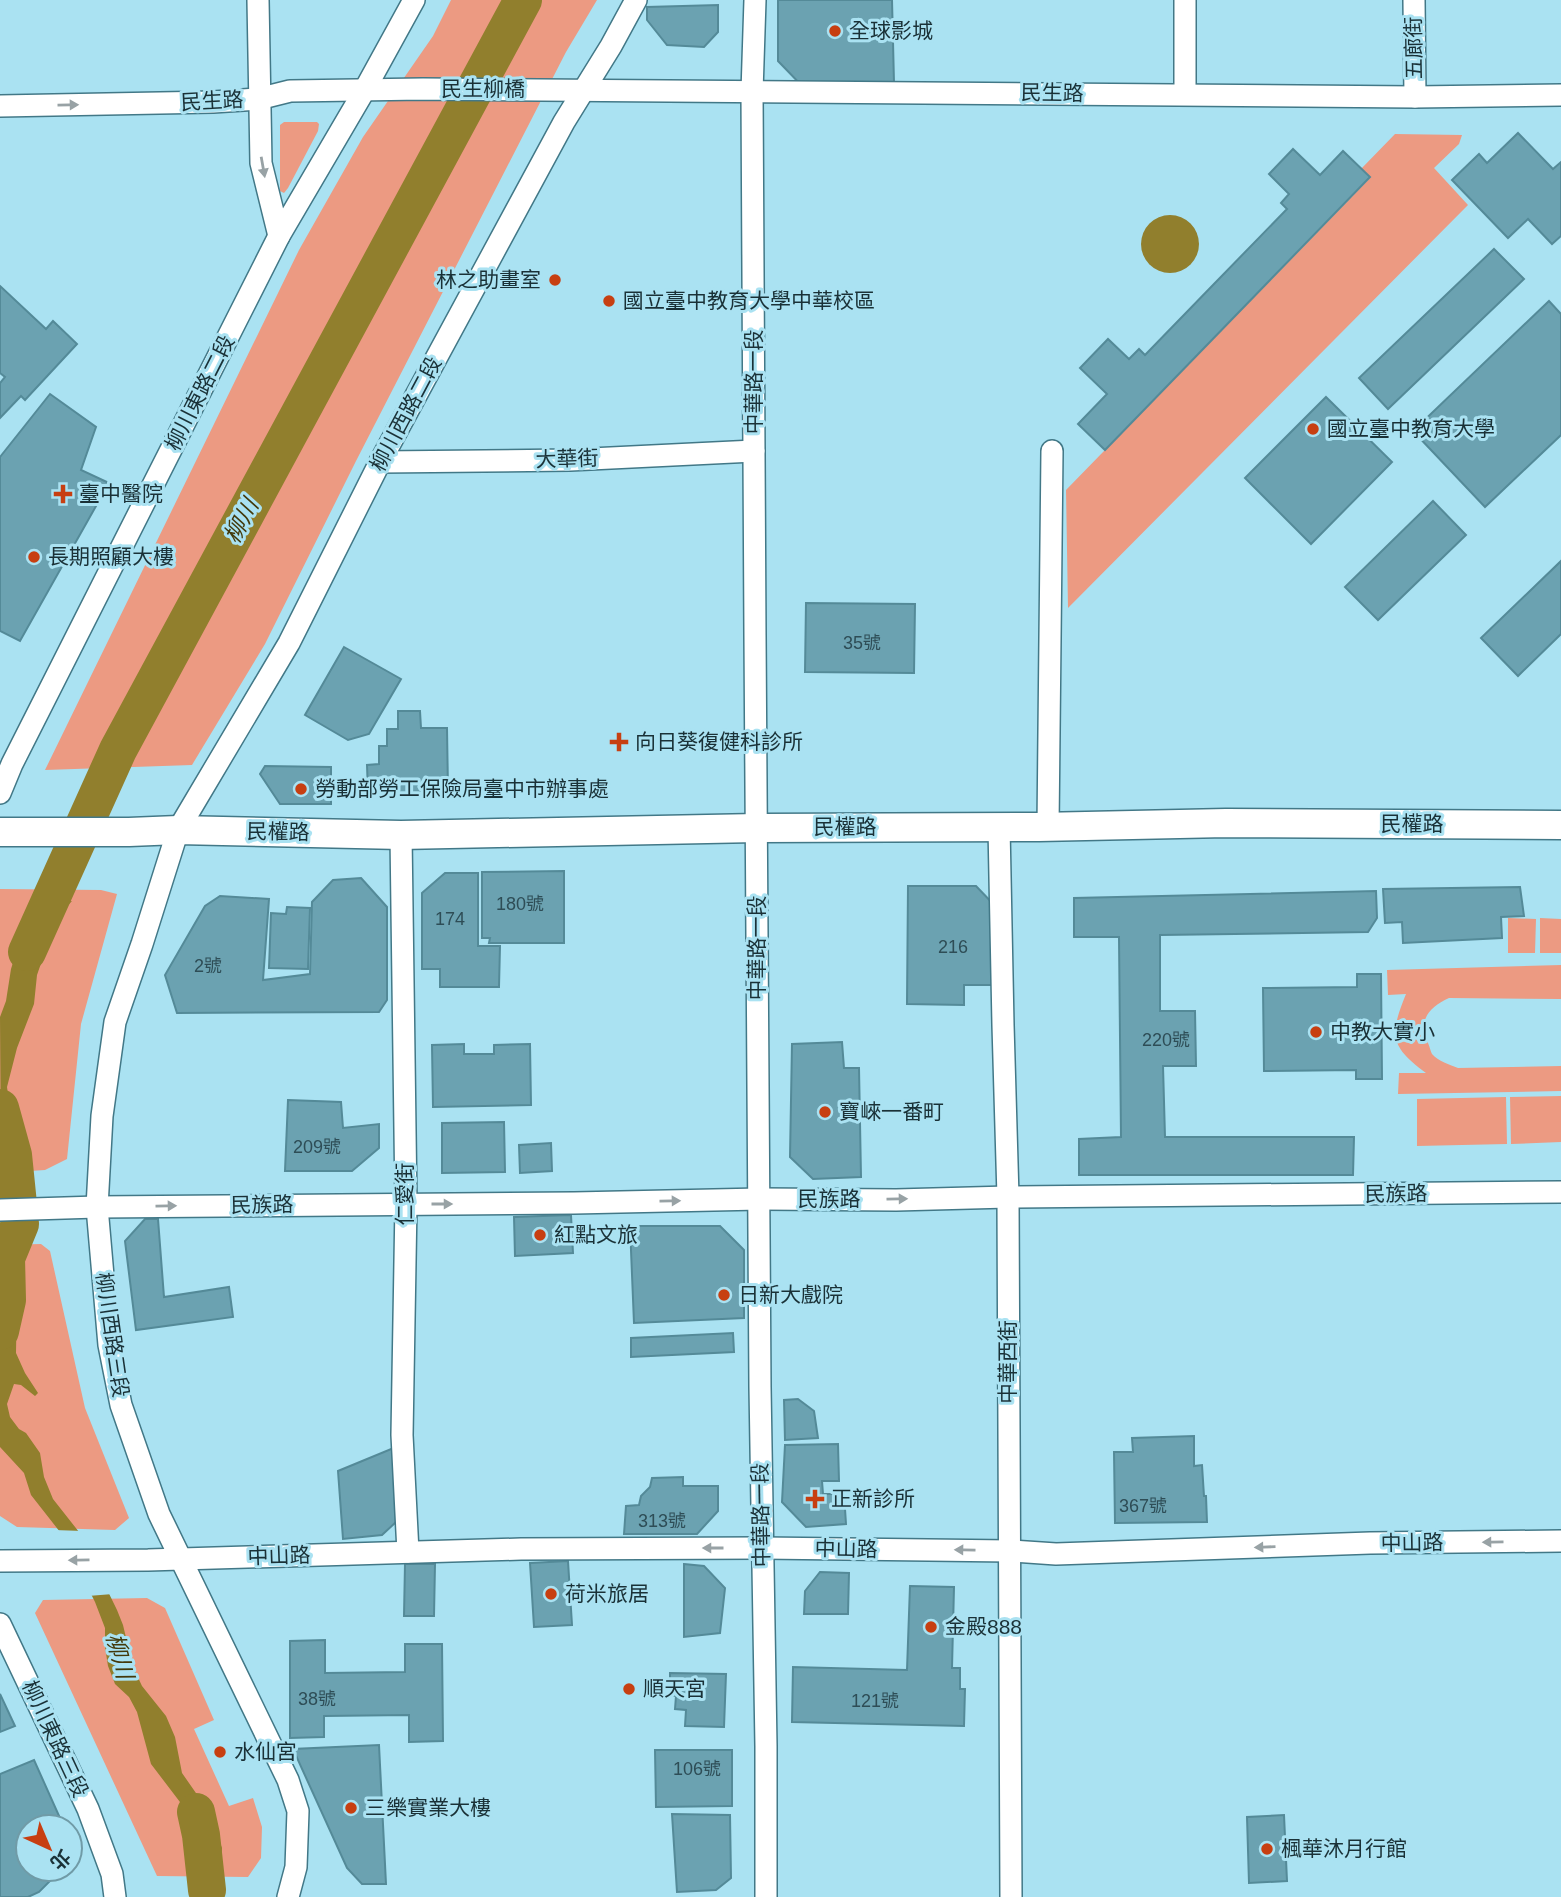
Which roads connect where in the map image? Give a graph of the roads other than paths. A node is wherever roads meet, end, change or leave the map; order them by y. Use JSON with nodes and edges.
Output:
{"nodes":[{"id":1,"x":258,"y":0,"type":"edge"},
{"id":2,"x":414,"y":0,"type":"edge"},
{"id":3,"x":636,"y":0,"type":"edge"},
{"id":4,"x":755,"y":0,"type":"edge"},
{"id":5,"x":1185,"y":0,"type":"edge"},
{"id":6,"x":1414,"y":0,"type":"edge"},
{"id":7,"x":423,"y":89,"type":"joint"},
{"id":8,"x":544,"y":89,"type":"joint"},
{"id":9,"x":585,"y":89,"type":"junction"},
{"id":10,"x":363,"y":91,"type":"junction"},
{"id":11,"x":752,"y":92,"type":"junction"},
{"id":12,"x":1185,"y":94,"type":"junction"},
{"id":13,"x":1561,"y":95,"type":"edge"},
{"id":14,"x":1415,"y":97,"type":"junction"},
{"id":15,"x":258,"y":99,"type":"junction"},
{"id":16,"x":0,"y":106,"type":"edge"},
{"id":17,"x":279,"y":236,"type":"junction"},
{"id":18,"x":754,"y":451,"type":"junction"},
{"id":19,"x":1052,"y":451,"type":"dead end"},
{"id":20,"x":380,"y":462,"type":"junction"},
{"id":21,"x":0,"y":793,"type":"edge"},
{"id":22,"x":1561,"y":825,"type":"edge"},
{"id":23,"x":999,"y":827,"type":"junction"},
{"id":24,"x":1048,"y":827,"type":"junction"},
{"id":25,"x":757,"y":828,"type":"junction"},
{"id":26,"x":178,"y":830,"type":"junction"},
{"id":27,"x":0,"y":832,"type":"edge"},
{"id":28,"x":401,"y":835,"type":"junction"},
{"id":29,"x":1561,"y":1192,"type":"edge"},
{"id":30,"x":1008,"y":1197,"type":"junction"},
{"id":31,"x":760,"y":1199,"type":"junction"},
{"id":32,"x":406,"y":1204,"type":"junction"},
{"id":33,"x":97,"y":1207,"type":"junction"},
{"id":34,"x":0,"y":1210,"type":"edge"},
{"id":35,"x":1561,"y":1541,"type":"edge"},
{"id":36,"x":761,"y":1548,"type":"junction"},
{"id":37,"x":1011,"y":1551,"type":"junction"},
{"id":38,"x":408,"y":1552,"type":"junction"},
{"id":39,"x":180,"y":1559,"type":"junction"},
{"id":40,"x":0,"y":1561,"type":"edge"},
{"id":41,"x":0,"y":1624,"type":"edge"},
{"id":42,"x":115,"y":1897,"type":"edge"},
{"id":43,"x":288,"y":1897,"type":"edge"},
{"id":44,"x":766,"y":1897,"type":"edge"},
{"id":45,"x":1011,"y":1897,"type":"edge"}],
"edges":[{"from":1,"to":15,"type":"street"},
{"from":2,"to":10,"type":"street","name":"柳川東路二段"},
{"from":3,"to":9,"type":"street","name":"柳川西路二段"},
{"from":4,"to":11,"type":"street","name":"中華路一段"},
{"from":5,"to":12,"type":"street"},
{"from":6,"to":14,"type":"street","name":"五廊街"},
{"from":7,"to":8,"type":"street","name":"民生柳橋"},
{"from":7,"to":10,"type":"street","name":"民生路"},
{"from":8,"to":9,"type":"street","name":"民生路"},
{"from":9,"to":11,"type":"street","name":"民生路"},
{"from":9,"to":20,"type":"street","name":"柳川西路二段"},
{"from":10,"to":15,"type":"street","name":"民生路"},
{"from":10,"to":17,"type":"street","name":"柳川東路二段"},
{"from":11,"to":12,"type":"street","name":"民生路"},
{"from":11,"to":18,"type":"street","name":"中華路一段"},
{"from":12,"to":14,"type":"street","name":"民生路"},
{"from":13,"to":14,"type":"street","name":"民生路"},
{"from":16,"to":15,"type":"street","name":"民生路","one_way":true},
{"from":15,"to":17,"type":"street","one_way":true},
{"from":17,"to":21,"type":"street","name":"柳川東路二段"},
{"from":18,"to":20,"type":"street","name":"大華街"},
{"from":18,"to":25,"type":"street","name":"中華路一段"},
{"from":19,"to":24,"type":"street"},
{"from":20,"to":26,"type":"street","name":"柳川西路二段"},
{"from":22,"to":24,"type":"main road","name":"民權路"},
{"from":23,"to":24,"type":"main road","name":"民權路"},
{"from":23,"to":25,"type":"main road","name":"民權路"},
{"from":23,"to":30,"type":"street","name":"中華西街"},
{"from":25,"to":28,"type":"main road","name":"民權路"},
{"from":25,"to":31,"type":"street","name":"中華路一段"},
{"from":26,"to":27,"type":"main road","name":"民權路"},
{"from":26,"to":28,"type":"main road","name":"民權路"},
{"from":26,"to":33,"type":"street","name":"柳川西路三段"},
{"from":28,"to":32,"type":"street","name":"仁愛街"},
{"from":29,"to":30,"type":"street","name":"民族路"},
{"from":31,"to":30,"type":"street","name":"民族路","one_way":true},
{"from":30,"to":37,"type":"street","name":"中華西街"},
{"from":32,"to":31,"type":"street","name":"民族路","one_way":true},
{"from":31,"to":36,"type":"street","name":"中華路一段"},
{"from":33,"to":32,"type":"street","name":"民族路","one_way":true},
{"from":32,"to":38,"type":"street","name":"仁愛街"},
{"from":33,"to":34,"type":"street","name":"民族路"},
{"from":33,"to":39,"type":"street","name":"柳川西路三段"},
{"from":35,"to":37,"type":"street","name":"中山路","one_way":true},
{"from":37,"to":36,"type":"street","name":"中山路","one_way":true},
{"from":36,"to":38,"type":"street","name":"中山路","one_way":true},
{"from":36,"to":44,"type":"street","name":"中華路一段"},
{"from":37,"to":45,"type":"street","name":"中華西街"},
{"from":38,"to":39,"type":"street","name":"中山路"},
{"from":39,"to":40,"type":"street","name":"中山路","one_way":true},
{"from":39,"to":43,"type":"street","name":"柳川西路三段"},
{"from":41,"to":42,"type":"street","name":"柳川東路三段"}]}
